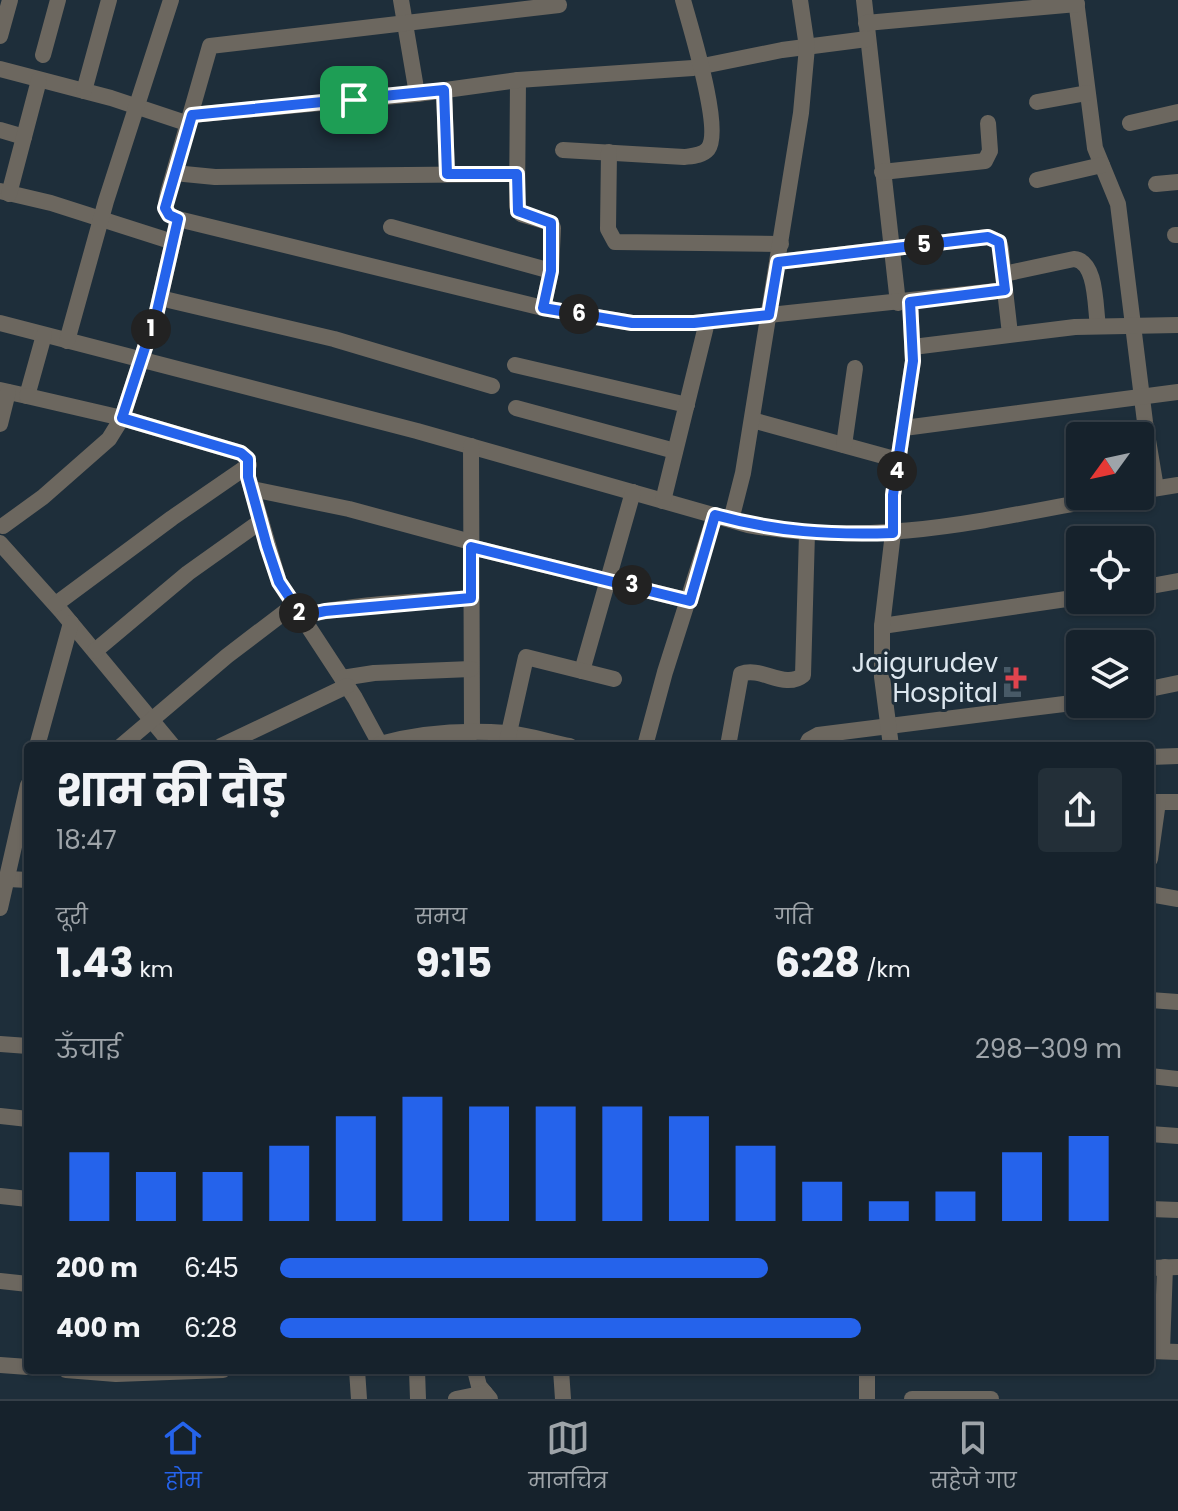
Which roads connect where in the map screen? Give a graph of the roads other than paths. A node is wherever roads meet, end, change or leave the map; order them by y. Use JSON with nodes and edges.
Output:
{"nodes":[{"id":1,"x":10,"y":0,"type":"edge"},
{"id":2,"x":58,"y":0,"type":"edge"},
{"id":3,"x":109,"y":0,"type":"edge"},
{"id":4,"x":171,"y":0,"type":"edge"},
{"id":5,"x":401,"y":0,"type":"edge"},
{"id":6,"x":683,"y":0,"type":"edge"},
{"id":7,"x":800,"y":0,"type":"edge"},
{"id":8,"x":864,"y":0,"type":"edge"},
{"id":9,"x":1076,"y":2,"type":"edge"},
{"id":10,"x":559,"y":5,"type":"dead end"},
{"id":11,"x":405,"y":22,"type":"junction"},
{"id":12,"x":866,"y":31,"type":"junction"},
{"id":13,"x":0,"y":36,"type":"edge"},
{"id":14,"x":807,"y":47,"type":"junction"},
{"id":15,"x":43,"y":55,"type":"dead end"},
{"id":16,"x":700,"y":66,"type":"junction"},
{"id":17,"x":0,"y":69,"type":"edge"},
{"id":18,"x":39,"y":80,"type":"junction"},
{"id":19,"x":518,"y":80,"type":"junction"},
{"id":20,"x":444,"y":90,"type":"junction"},
{"id":21,"x":84,"y":91,"type":"junction"},
{"id":22,"x":1087,"y":93,"type":"junction"},
{"id":23,"x":417,"y":94,"type":"junction"},
{"id":24,"x":1037,"y":102,"type":"dead end"},
{"id":25,"x":138,"y":109,"type":"junction"},
{"id":26,"x":1178,"y":112,"type":"edge"},
{"id":27,"x":190,"y":120,"type":"junction"},
{"id":28,"x":988,"y":123,"type":"dead end"},
{"id":29,"x":1130,"y":123,"type":"dead end"},
{"id":30,"x":0,"y":130,"type":"edge"},
{"id":31,"x":24,"y":137,"type":"junction"},
{"id":32,"x":563,"y":150,"type":"dead end"},
{"id":33,"x":609,"y":152,"type":"junction"},
{"id":34,"x":1102,"y":165,"type":"junction"},
{"id":35,"x":882,"y":172,"type":"junction"},
{"id":36,"x":174,"y":173,"type":"junction"},
{"id":37,"x":447,"y":174,"type":"junction"},
{"id":38,"x":517,"y":174,"type":"junction"},
{"id":39,"x":1037,"y":180,"type":"dead end"},
{"id":40,"x":1178,"y":182,"type":"edge"},
{"id":41,"x":1156,"y":184,"type":"dead end"},
{"id":42,"x":5,"y":192,"type":"edge"},
{"id":43,"x":101,"y":219,"type":"junction"},
{"id":44,"x":178,"y":219,"type":"junction"},
{"id":45,"x":391,"y":227,"type":"dead end"},
{"id":46,"x":173,"y":242,"type":"junction"},
{"id":47,"x":781,"y":244,"type":"junction"},
{"id":48,"x":892,"y":249,"type":"junction"},
{"id":49,"x":778,"y":262,"type":"junction"},
{"id":50,"x":551,"y":271,"type":"junction"},
{"id":51,"x":1005,"y":282,"type":"junction"},
{"id":52,"x":160,"y":298,"type":"junction"},
{"id":53,"x":904,"y":302,"type":"junction"},
{"id":54,"x":543,"y":308,"type":"junction"},
{"id":55,"x":769,"y":315,"type":"junction"},
{"id":56,"x":707,"y":322,"type":"junction"},
{"id":57,"x":0,"y":323,"type":"edge"},
{"id":58,"x":1178,"y":325,"type":"edge"},
{"id":59,"x":1098,"y":326,"type":"junction"},
{"id":60,"x":1133,"y":326,"type":"junction"},
{"id":61,"x":1010,"y":334,"type":"junction"},
{"id":62,"x":44,"y":335,"type":"junction"},
{"id":63,"x":67,"y":341,"type":"junction"},
{"id":64,"x":913,"y":347,"type":"junction"},
{"id":65,"x":141,"y":361,"type":"junction"},
{"id":66,"x":515,"y":365,"type":"dead end"},
{"id":67,"x":855,"y":368,"type":"dead end"},
{"id":68,"x":492,"y":386,"type":"dead end"},
{"id":69,"x":4,"y":391,"type":"edge"},
{"id":70,"x":1178,"y":392,"type":"edge"},
{"id":71,"x":27,"y":396,"type":"junction"},
{"id":72,"x":1141,"y":396,"type":"junction"},
{"id":73,"x":687,"y":405,"type":"junction"},
{"id":74,"x":516,"y":408,"type":"dead end"},
{"id":75,"x":122,"y":418,"type":"junction"},
{"id":76,"x":752,"y":420,"type":"junction"},
{"id":77,"x":1143,"y":422,"type":"edge"},
{"id":78,"x":0,"y":424,"type":"edge"},
{"id":79,"x":904,"y":428,"type":"junction"},
{"id":80,"x":844,"y":445,"type":"junction"},
{"id":81,"x":471,"y":446,"type":"junction"},
{"id":82,"x":675,"y":451,"type":"junction"},
{"id":83,"x":898,"y":460,"type":"junction"},
{"id":84,"x":249,"y":465,"type":"junction"},
{"id":85,"x":1178,"y":485,"type":"edge"},
{"id":86,"x":252,"y":489,"type":"junction"},
{"id":87,"x":1154,"y":489,"type":"edge"},
{"id":88,"x":633,"y":492,"type":"junction"},
{"id":89,"x":663,"y":501,"type":"junction"},
{"id":90,"x":1066,"y":505,"type":"edge"},
{"id":91,"x":723,"y":518,"type":"junction"},
{"id":92,"x":261,"y":521,"type":"junction"},
{"id":93,"x":1,"y":532,"type":"edge"},
{"id":94,"x":807,"y":533,"type":"junction"},
{"id":95,"x":893,"y":533,"type":"junction"},
{"id":96,"x":471,"y":544,"type":"junction"},
{"id":97,"x":608,"y":579,"type":"junction"},
{"id":98,"x":1178,"y":581,"type":"edge"},
{"id":99,"x":1154,"y":585,"type":"edge"},
{"id":100,"x":471,"y":598,"type":"junction"},
{"id":101,"x":1066,"y":599,"type":"edge"},
{"id":102,"x":690,"y":601,"type":"junction"},
{"id":103,"x":56,"y":604,"type":"junction"},
{"id":104,"x":298,"y":611,"type":"junction"},
{"id":105,"x":71,"y":623,"type":"junction"},
{"id":106,"x":882,"y":626,"type":"junction"},
{"id":107,"x":95,"y":651,"type":"junction"},
{"id":108,"x":471,"y":669,"type":"junction"},
{"id":109,"x":582,"y":671,"type":"junction"},
{"id":110,"x":614,"y":679,"type":"dead end"},
{"id":111,"x":345,"y":682,"type":"junction"},
{"id":112,"x":1178,"y":683,"type":"edge"},
{"id":113,"x":1154,"y":688,"type":"edge"},
{"id":114,"x":1066,"y":704,"type":"edge"},
{"id":115,"x":151,"y":719,"type":"junction"},
{"id":116,"x":888,"y":727,"type":"junction"},
{"id":117,"x":472,"y":733,"type":"junction"},
{"id":118,"x":507,"y":740,"type":"edge"},
{"id":119,"x":38,"y":742,"type":"edge"},
{"id":120,"x":125,"y":742,"type":"edge"},
{"id":121,"x":170,"y":742,"type":"edge"},
{"id":122,"x":229,"y":742,"type":"edge"},
{"id":123,"x":379,"y":742,"type":"edge"},
{"id":124,"x":390,"y":742,"type":"edge"},
{"id":125,"x":528,"y":742,"type":"edge"},
{"id":126,"x":646,"y":742,"type":"edge"},
{"id":127,"x":729,"y":742,"type":"edge"},
{"id":128,"x":808,"y":742,"type":"edge"},
{"id":129,"x":890,"y":742,"type":"edge"},
{"id":130,"x":1178,"y":756,"type":"edge"},
{"id":131,"x":1154,"y":757,"type":"edge"},
{"id":132,"x":1154,"y":802,"type":"edge"},
{"id":133,"x":1178,"y":802,"type":"edge"},
{"id":134,"x":23,"y":822,"type":"edge"},
{"id":135,"x":8,"y":879,"type":"junction"},
{"id":136,"x":24,"y":880,"type":"edge"},
{"id":137,"x":1154,"y":895,"type":"edge"},
{"id":138,"x":1178,"y":899,"type":"edge"},
{"id":139,"x":0,"y":908,"type":"edge"},
{"id":140,"x":1154,"y":1000,"type":"edge"},
{"id":141,"x":1178,"y":1002,"type":"edge"},
{"id":142,"x":0,"y":1044,"type":"edge"},
{"id":143,"x":24,"y":1046,"type":"edge"},
{"id":144,"x":1154,"y":1076,"type":"edge"},
{"id":145,"x":1178,"y":1079,"type":"edge"},
{"id":146,"x":0,"y":1116,"type":"edge"},
{"id":147,"x":24,"y":1119,"type":"edge"},
{"id":148,"x":1154,"y":1134,"type":"edge"},
{"id":149,"x":1178,"y":1136,"type":"edge"},
{"id":150,"x":0,"y":1196,"type":"edge"},
{"id":151,"x":24,"y":1199,"type":"edge"},
{"id":152,"x":1154,"y":1209,"type":"edge"},
{"id":153,"x":1178,"y":1210,"type":"edge"},
{"id":154,"x":1164,"y":1267,"type":"edge"},
{"id":155,"x":0,"y":1281,"type":"edge"},
{"id":156,"x":24,"y":1284,"type":"edge"},
{"id":157,"x":1171,"y":1311,"type":"edge"},
{"id":158,"x":1163,"y":1351,"type":"edge"},
{"id":159,"x":0,"y":1365,"type":"edge"},
{"id":160,"x":24,"y":1367,"type":"edge"},
{"id":161,"x":357,"y":1374,"type":"edge"},
{"id":162,"x":417,"y":1374,"type":"edge"},
{"id":163,"x":476,"y":1374,"type":"edge"},
{"id":164,"x":561,"y":1374,"type":"edge"},
{"id":165,"x":867,"y":1374,"type":"edge"},
{"id":166,"x":487,"y":1396,"type":"edge"},
{"id":167,"x":359,"y":1399,"type":"edge"},
{"id":168,"x":418,"y":1399,"type":"edge"},
{"id":169,"x":456,"y":1399,"type":"edge"},
{"id":170,"x":563,"y":1399,"type":"edge"},
{"id":171,"x":867,"y":1399,"type":"edge"},
{"id":172,"x":912,"y":1399,"type":"edge"},
{"id":173,"x":991,"y":1399,"type":"edge"}],
"edges":[{"from":1,"to":13,"type":"street"},
{"from":2,"to":15,"type":"street"},
{"from":3,"to":21,"type":"street"},
{"from":4,"to":25,"type":"street"},
{"from":5,"to":11,"type":"street"},
{"from":6,"to":16,"type":"street"},
{"from":7,"to":14,"type":"street"},
{"from":8,"to":12,"type":"street"},
{"from":9,"to":12,"type":"street"},
{"from":9,"to":22,"type":"street"},
{"from":10,"to":11,"type":"street"},
{"from":11,"to":23,"type":"street"},
{"from":11,"to":27,"type":"street"},
{"from":12,"to":14,"type":"street"},
{"from":12,"to":35,"type":"street"},
{"from":14,"to":16,"type":"street"},
{"from":14,"to":47,"type":"street"},
{"from":16,"to":19,"type":"street"},
{"from":16,"to":33,"type":"street"},
{"from":17,"to":18,"type":"street"},
{"from":18,"to":21,"type":"street"},
{"from":18,"to":31,"type":"street"},
{"from":19,"to":20,"type":"street"},
{"from":19,"to":38,"type":"street"},
{"from":20,"to":23,"type":"street"},
{"from":20,"to":37,"type":"street"},
{"from":21,"to":25,"type":"street"},
{"from":22,"to":24,"type":"street"},
{"from":22,"to":34,"type":"street"},
{"from":23,"to":27,"type":"street"},
{"from":25,"to":27,"type":"street"},
{"from":25,"to":43,"type":"street"},
{"from":26,"to":29,"type":"street"},
{"from":27,"to":36,"type":"street"},
{"from":28,"to":35,"type":"street"},
{"from":30,"to":31,"type":"street"},
{"from":31,"to":42,"type":"street"},
{"from":32,"to":33,"type":"street"},
{"from":33,"to":47,"type":"street"},
{"from":34,"to":39,"type":"street"},
{"from":34,"to":60,"type":"street"},
{"from":35,"to":48,"type":"street"},
{"from":36,"to":37,"type":"street"},
{"from":36,"to":44,"type":"street"},
{"from":37,"to":38,"type":"street"},
{"from":38,"to":50,"type":"street"},
{"from":40,"to":41,"type":"street"},
{"from":42,"to":43,"type":"street"},
{"from":43,"to":46,"type":"street"},
{"from":43,"to":63,"type":"street"},
{"from":44,"to":46,"type":"street"},
{"from":44,"to":54,"type":"street"},
{"from":45,"to":50,"type":"street"},
{"from":46,"to":52,"type":"street"},
{"from":47,"to":49,"type":"street"},
{"from":48,"to":49,"type":"street"},
{"from":48,"to":51,"type":"street"},
{"from":48,"to":53,"type":"street"},
{"from":49,"to":55,"type":"street"},
{"from":50,"to":54,"type":"street"},
{"from":51,"to":53,"type":"street"},
{"from":51,"to":59,"type":"street"},
{"from":51,"to":61,"type":"street"},
{"from":52,"to":65,"type":"street"},
{"from":52,"to":68,"type":"street"},
{"from":53,"to":55,"type":"street"},
{"from":53,"to":64,"type":"street"},
{"from":54,"to":56,"type":"street"},
{"from":55,"to":56,"type":"street"},
{"from":55,"to":76,"type":"street"},
{"from":56,"to":73,"type":"street"},
{"from":57,"to":62,"type":"street"},
{"from":58,"to":60,"type":"street"},
{"from":59,"to":60,"type":"street"},
{"from":59,"to":61,"type":"street"},
{"from":60,"to":72,"type":"street"},
{"from":61,"to":64,"type":"street"},
{"from":62,"to":63,"type":"street"},
{"from":62,"to":71,"type":"street"},
{"from":63,"to":65,"type":"street"},
{"from":64,"to":79,"type":"street"},
{"from":65,"to":75,"type":"street"},
{"from":65,"to":81,"type":"street"},
{"from":66,"to":73,"type":"street"},
{"from":67,"to":80,"type":"street"},
{"from":69,"to":71,"type":"street"},
{"from":69,"to":78,"type":"street"},
{"from":70,"to":72,"type":"street"},
{"from":71,"to":75,"type":"street"},
{"from":72,"to":77,"type":"street"},
{"from":72,"to":79,"type":"street"},
{"from":73,"to":82,"type":"street"},
{"from":74,"to":82,"type":"street"},
{"from":75,"to":84,"type":"street"},
{"from":75,"to":93,"type":"street"},
{"from":76,"to":80,"type":"street"},
{"from":76,"to":91,"type":"street"},
{"from":79,"to":83,"type":"street"},
{"from":80,"to":83,"type":"street"},
{"from":81,"to":88,"type":"street"},
{"from":81,"to":96,"type":"street"},
{"from":82,"to":89,"type":"street"},
{"from":83,"to":95,"type":"street"},
{"from":84,"to":86,"type":"street"},
{"from":84,"to":103,"type":"street"},
{"from":85,"to":87,"type":"street"},
{"from":86,"to":92,"type":"street"},
{"from":86,"to":96,"type":"street"},
{"from":88,"to":89,"type":"street"},
{"from":88,"to":97,"type":"street"},
{"from":89,"to":91,"type":"street"},
{"from":90,"to":95,"type":"street"},
{"from":91,"to":94,"type":"street"},
{"from":91,"to":102,"type":"street"},
{"from":92,"to":104,"type":"street"},
{"from":92,"to":107,"type":"street"},
{"from":93,"to":103,"type":"street"},
{"from":94,"to":95,"type":"street"},
{"from":94,"to":127,"type":"street"},
{"from":95,"to":106,"type":"street"},
{"from":96,"to":97,"type":"street"},
{"from":96,"to":100,"type":"street"},
{"from":97,"to":102,"type":"street"},
{"from":97,"to":109,"type":"street"},
{"from":98,"to":99,"type":"street"},
{"from":100,"to":104,"type":"street"},
{"from":100,"to":108,"type":"street"},
{"from":101,"to":106,"type":"street"},
{"from":102,"to":126,"type":"street"},
{"from":103,"to":105,"type":"street"},
{"from":104,"to":111,"type":"street"},
{"from":104,"to":115,"type":"street"},
{"from":105,"to":107,"type":"street"},
{"from":105,"to":119,"type":"street"},
{"from":106,"to":116,"type":"street"},
{"from":107,"to":115,"type":"street"},
{"from":108,"to":111,"type":"street"},
{"from":108,"to":117,"type":"street"},
{"from":109,"to":110,"type":"street"},
{"from":109,"to":118,"type":"street"},
{"from":111,"to":122,"type":"street"},
{"from":111,"to":123,"type":"street"},
{"from":112,"to":113,"type":"street"},
{"from":114,"to":116,"type":"street"},
{"from":115,"to":120,"type":"street"},
{"from":115,"to":121,"type":"street"},
{"from":116,"to":128,"type":"street"},
{"from":116,"to":129,"type":"street"},
{"from":117,"to":118,"type":"street"},
{"from":117,"to":124,"type":"street"},
{"from":118,"to":125,"type":"street"},
{"from":130,"to":131,"type":"street"},
{"from":132,"to":133,"type":"street"},
{"from":134,"to":135,"type":"street"},
{"from":135,"to":136,"type":"street"},
{"from":135,"to":139,"type":"street"},
{"from":137,"to":138,"type":"street"},
{"from":140,"to":141,"type":"street"},
{"from":142,"to":143,"type":"street"},
{"from":144,"to":145,"type":"street"},
{"from":146,"to":147,"type":"street"},
{"from":148,"to":149,"type":"street"},
{"from":150,"to":151,"type":"street"},
{"from":152,"to":153,"type":"street"},
{"from":154,"to":157,"type":"street"},
{"from":155,"to":156,"type":"street"},
{"from":157,"to":158,"type":"street"},
{"from":159,"to":160,"type":"street"},
{"from":161,"to":167,"type":"street"},
{"from":162,"to":168,"type":"street"},
{"from":163,"to":166,"type":"street"},
{"from":164,"to":170,"type":"street"},
{"from":165,"to":171,"type":"street"},
{"from":166,"to":169,"type":"street"},
{"from":172,"to":173,"type":"street"}]}
